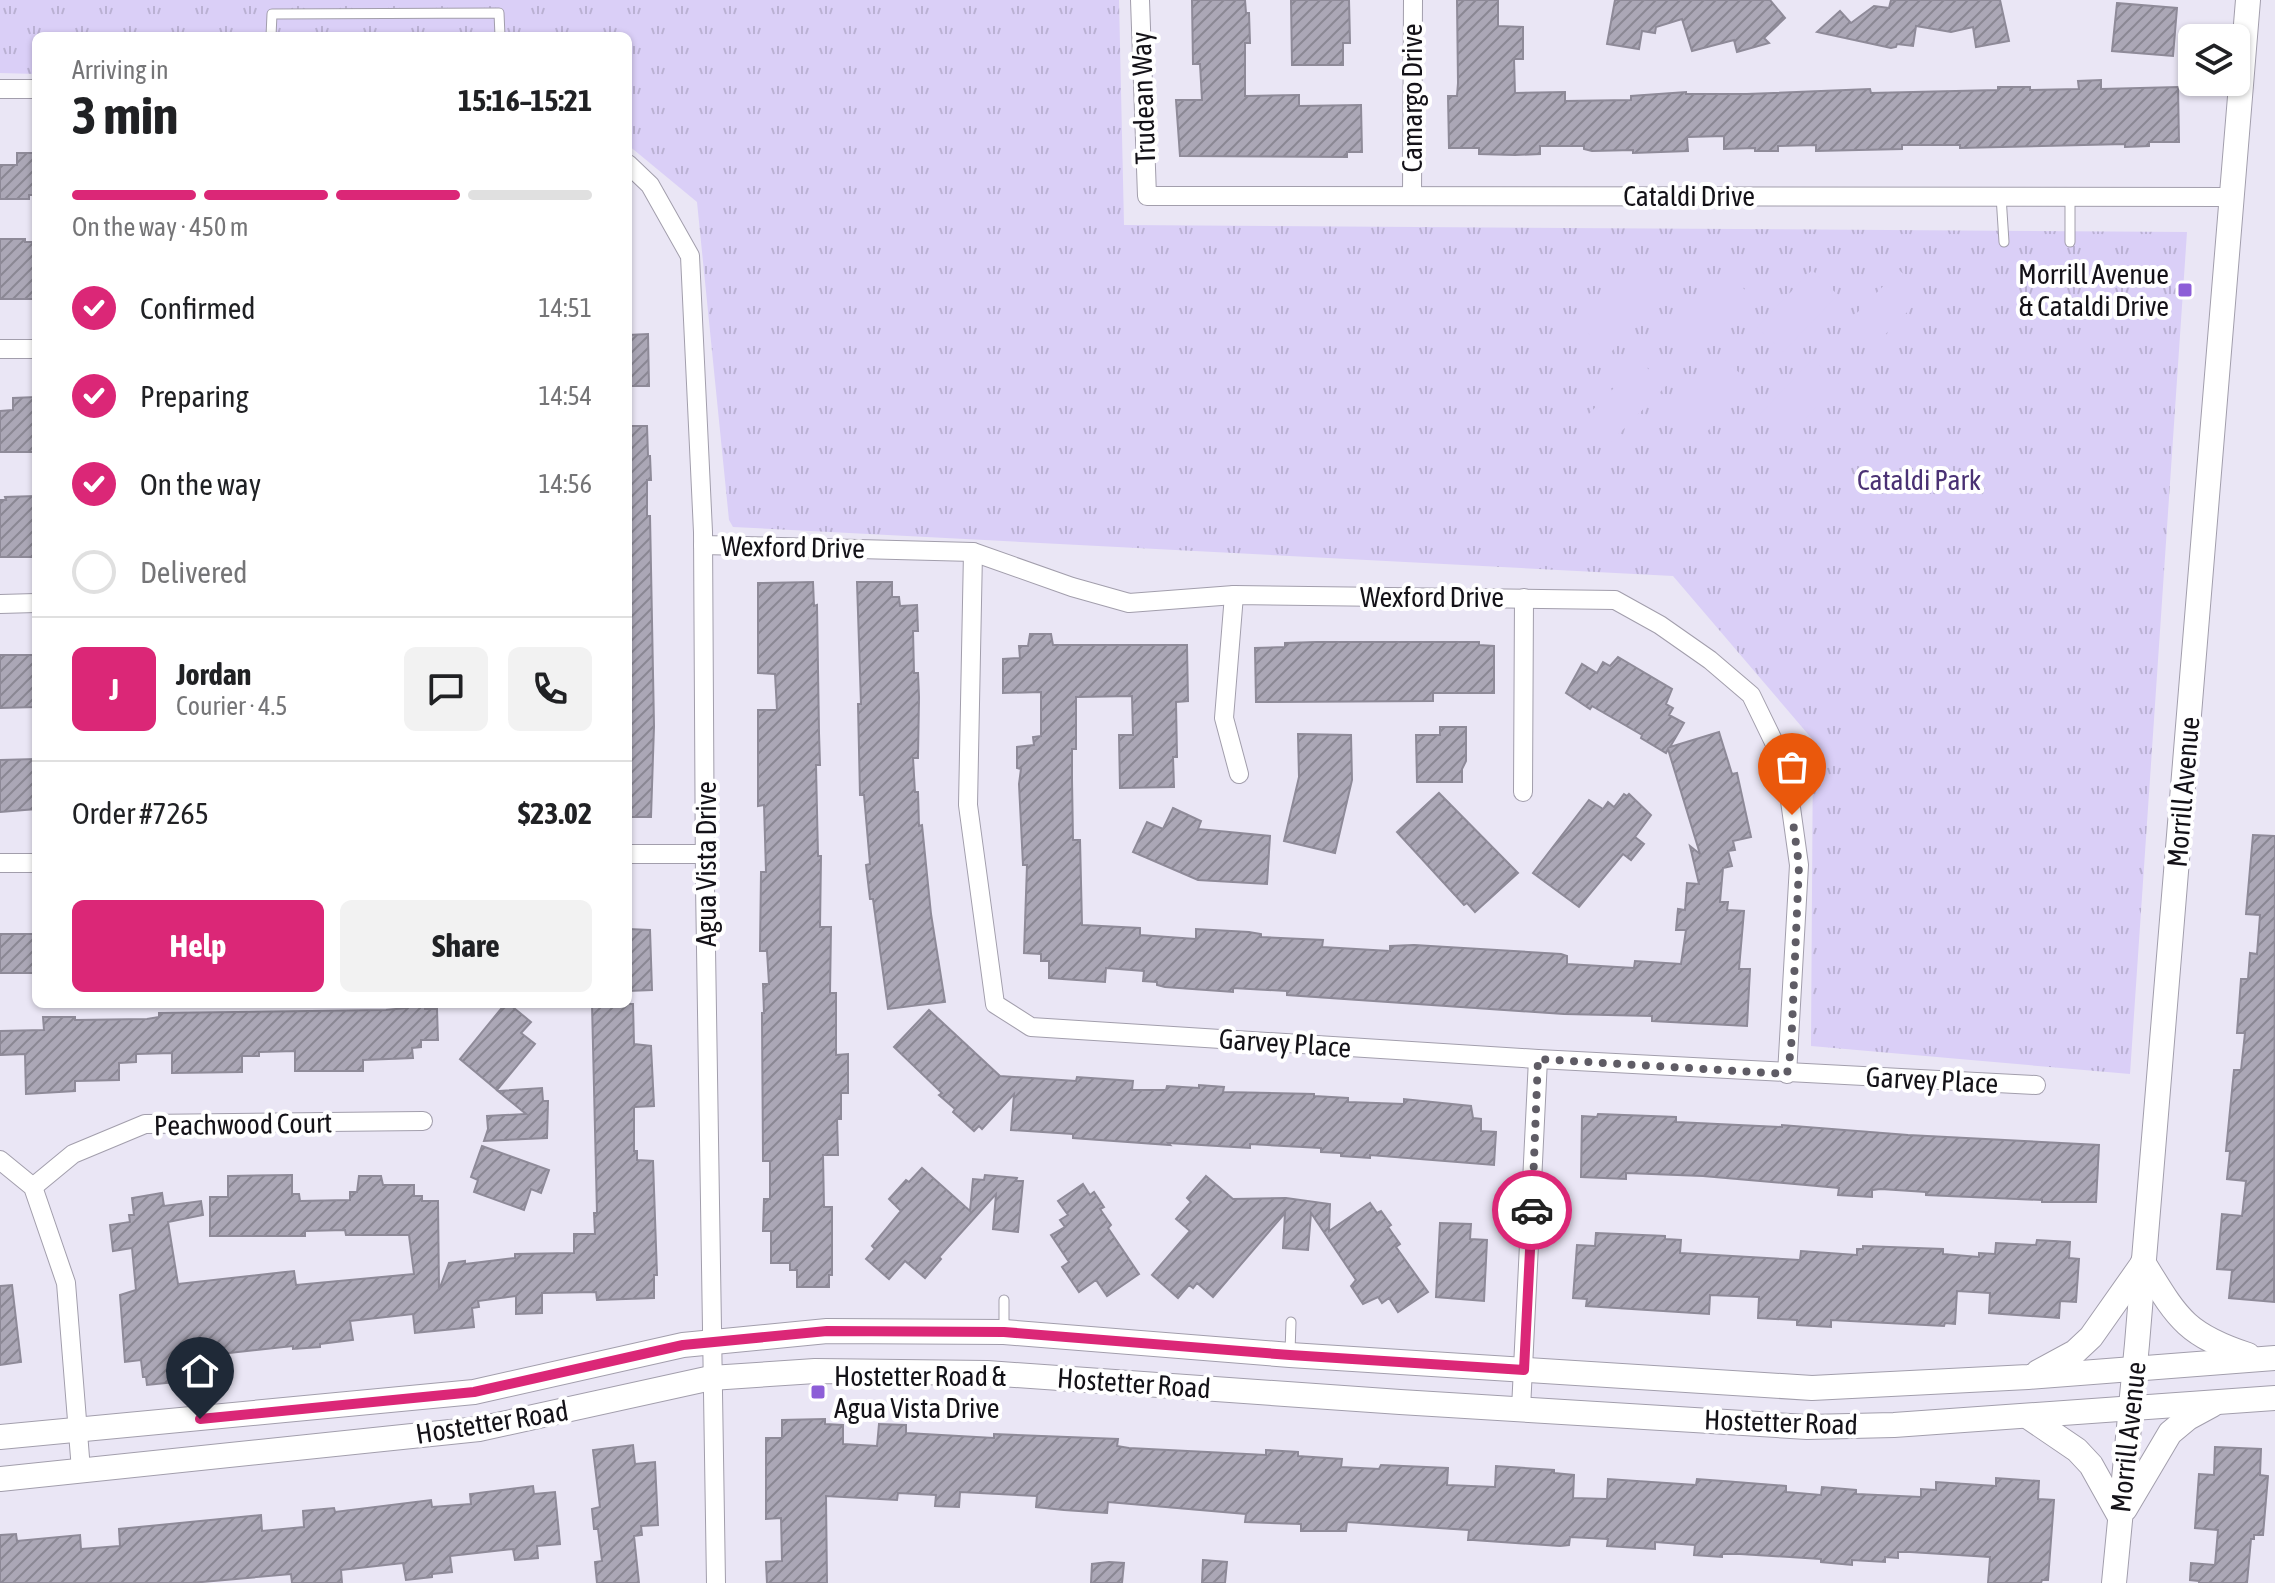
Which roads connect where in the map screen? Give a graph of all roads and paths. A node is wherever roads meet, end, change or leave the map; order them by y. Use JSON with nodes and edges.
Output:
{"nodes":[{"id":1,"x":1140,"y":0,"type":"edge"},
{"id":2,"x":1413,"y":0,"type":"edge"},
{"id":3,"x":2248,"y":0,"type":"edge"},
{"id":4,"x":271,"y":32,"type":"edge"},
{"id":5,"x":500,"y":32,"type":"edge"},
{"id":6,"x":0,"y":89,"type":"edge"},
{"id":7,"x":32,"y":89,"type":"edge"},
{"id":8,"x":632,"y":168,"type":"edge"},
{"id":9,"x":1147,"y":196,"type":"joint"},
{"id":10,"x":1412,"y":196,"type":"junction"},
{"id":11,"x":2001,"y":196,"type":"junction"},
{"id":12,"x":2070,"y":196,"type":"junction"},
{"id":13,"x":2232,"y":197,"type":"junction"},
{"id":14,"x":2004,"y":242,"type":"dead end"},
{"id":15,"x":2070,"y":242,"type":"dead end"},
{"id":16,"x":0,"y":349,"type":"edge"},
{"id":17,"x":32,"y":349,"type":"edge"},
{"id":18,"x":703,"y":545,"type":"junction"},
{"id":19,"x":973,"y":552,"type":"junction"},
{"id":20,"x":1234,"y":595,"type":"junction"},
{"id":21,"x":1524,"y":598,"type":"junction"},
{"id":22,"x":32,"y":603,"type":"edge"},
{"id":23,"x":0,"y":604,"type":"edge"},
{"id":24,"x":1239,"y":774,"type":"dead end"},
{"id":25,"x":1523,"y":792,"type":"dead end"},
{"id":26,"x":632,"y":854,"type":"edge"},
{"id":27,"x":705,"y":854,"type":"junction"},
{"id":28,"x":0,"y":863,"type":"edge"},
{"id":29,"x":32,"y":863,"type":"edge"},
{"id":30,"x":1538,"y":1059,"type":"junction"},
{"id":31,"x":1787,"y":1074,"type":"junction"},
{"id":32,"x":2036,"y":1085,"type":"dead end"},
{"id":33,"x":423,"y":1121,"type":"dead end"},
{"id":34,"x":0,"y":1160,"type":"edge"},
{"id":35,"x":33,"y":1187,"type":"junction"},
{"id":36,"x":2143,"y":1262,"type":"junction"},
{"id":37,"x":1004,"y":1300,"type":"dead end"},
{"id":38,"x":1291,"y":1322,"type":"dead end"},
{"id":39,"x":1004,"y":1332,"type":"junction"},
{"id":40,"x":711,"y":1341,"type":"junction"},
{"id":41,"x":1290,"y":1355,"type":"junction"},
{"id":42,"x":2268,"y":1358,"type":"edge"},
{"id":43,"x":2135,"y":1368,"type":"junction"},
{"id":44,"x":1524,"y":1370,"type":"junction"},
{"id":45,"x":2028,"y":1377,"type":"junction"},
{"id":46,"x":711,"y":1378,"type":"junction"},
{"id":47,"x":2275,"y":1398,"type":"edge"},
{"id":48,"x":2217,"y":1402,"type":"junction"},
{"id":49,"x":2131,"y":1406,"type":"junction"},
{"id":50,"x":1521,"y":1409,"type":"junction"},
{"id":51,"x":2027,"y":1416,"type":"junction"},
{"id":52,"x":78,"y":1431,"type":"junction"},
{"id":53,"x":0,"y":1437,"type":"edge"},
{"id":54,"x":81,"y":1470,"type":"junction"},
{"id":55,"x":0,"y":1479,"type":"edge"},
{"id":56,"x":2120,"y":1517,"type":"junction"},
{"id":57,"x":716,"y":1583,"type":"edge"},
{"id":58,"x":2114,"y":1583,"type":"edge"}],
"edges":[{"from":1,"to":9,"type":"street","name":"Trudean Way"},
{"from":2,"to":10,"type":"street","name":"Camargo Drive"},
{"from":3,"to":13,"type":"main road","name":"Morrill Avenue"},
{"from":4,"to":5,"type":"lane"},
{"from":6,"to":7,"type":"street"},
{"from":8,"to":18,"type":"street","name":"Agua Vista Drive"},
{"from":9,"to":10,"type":"street","name":"Cataldi Drive"},
{"from":10,"to":11,"type":"street","name":"Cataldi Drive"},
{"from":11,"to":12,"type":"street","name":"Cataldi Drive"},
{"from":11,"to":14,"type":"lane"},
{"from":12,"to":13,"type":"street","name":"Cataldi Drive"},
{"from":12,"to":15,"type":"lane"},
{"from":13,"to":36,"type":"main road","name":"Morrill Avenue"},
{"from":16,"to":17,"type":"street"},
{"from":18,"to":19,"type":"street","name":"Wexford Drive"},
{"from":18,"to":27,"type":"street","name":"Agua Vista Drive"},
{"from":19,"to":20,"type":"street","name":"Wexford Drive"},
{"from":19,"to":30,"type":"street","name":"Garvey Place"},
{"from":20,"to":21,"type":"street","name":"Wexford Drive"},
{"from":20,"to":24,"type":"street"},
{"from":21,"to":25,"type":"street"},
{"from":21,"to":31,"type":"street","name":"Wexford Drive"},
{"from":22,"to":23,"type":"street"},
{"from":26,"to":27,"type":"street"},
{"from":27,"to":40,"type":"street","name":"Agua Vista Drive"},
{"from":28,"to":29,"type":"street"},
{"from":30,"to":31,"type":"street","name":"Garvey Place"},
{"from":30,"to":44,"type":"street"},
{"from":31,"to":32,"type":"street","name":"Garvey Place"},
{"from":33,"to":35,"type":"street","name":"Peachwood Court"},
{"from":34,"to":35,"type":"street"},
{"from":35,"to":52,"type":"street"},
{"from":36,"to":42,"type":"main road"},
{"from":36,"to":43,"type":"main road","name":"Morrill Avenue"},
{"from":36,"to":45,"type":"main road"},
{"from":37,"to":39,"type":"lane"},
{"from":38,"to":41,"type":"lane"},
{"from":39,"to":40,"type":"main road","name":"Hostetter Road"},
{"from":39,"to":41,"type":"main road","name":"Hostetter Road"},
{"from":40,"to":46,"type":"street","name":"Agua Vista Drive"},
{"from":40,"to":52,"type":"main road","name":"Hostetter Road"},
{"from":41,"to":44,"type":"main road","name":"Hostetter Road"},
{"from":42,"to":43,"type":"main road","name":"Hostetter Road"},
{"from":43,"to":45,"type":"main road","name":"Hostetter Road"},
{"from":43,"to":49,"type":"main road","name":"Morrill Avenue"},
{"from":44,"to":45,"type":"main road","name":"Hostetter Road"},
{"from":44,"to":50,"type":"street"},
{"from":46,"to":50,"type":"main road","name":"Hostetter Road"},
{"from":46,"to":54,"type":"main road","name":"Hostetter Road"},
{"from":46,"to":57,"type":"street","name":"Agua Vista Drive"},
{"from":47,"to":48,"type":"main road","name":"Hostetter Road"},
{"from":48,"to":49,"type":"main road","name":"Hostetter Road"},
{"from":48,"to":56,"type":"main road"},
{"from":49,"to":51,"type":"main road","name":"Hostetter Road"},
{"from":49,"to":56,"type":"main road","name":"Morrill Avenue"},
{"from":50,"to":51,"type":"main road","name":"Hostetter Road"},
{"from":51,"to":56,"type":"main road"},
{"from":52,"to":53,"type":"main road","name":"Hostetter Road"},
{"from":52,"to":54,"type":"street"},
{"from":54,"to":55,"type":"main road","name":"Hostetter Road"},
{"from":56,"to":58,"type":"main road","name":"Morrill Avenue"}]}
